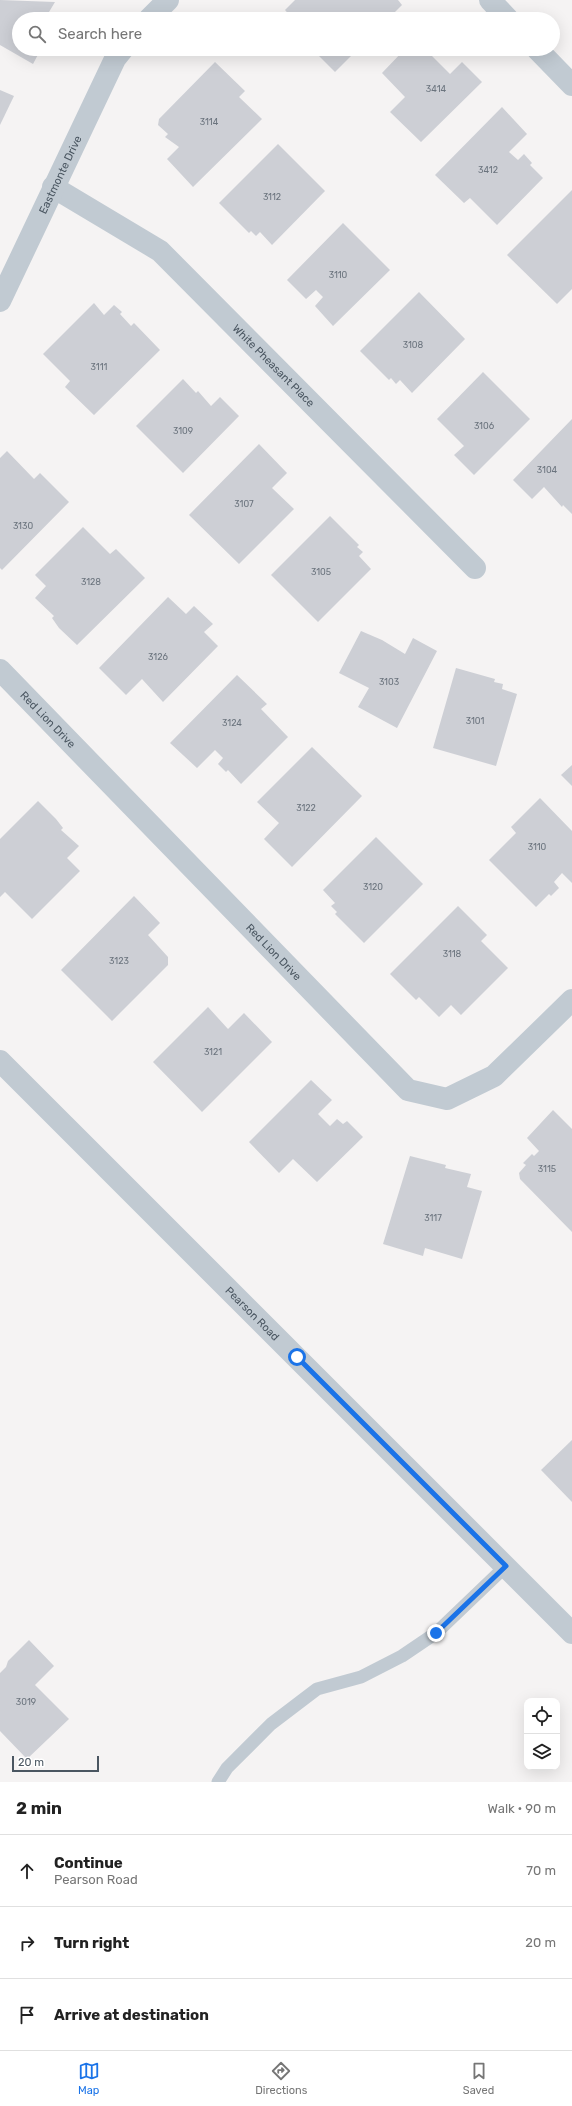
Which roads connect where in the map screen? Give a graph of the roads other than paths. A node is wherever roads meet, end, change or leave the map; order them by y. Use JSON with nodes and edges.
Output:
{"nodes":[{"id":1,"x":168,"y":0,"type":"edge"},
{"id":2,"x":490,"y":0,"type":"edge"},
{"id":3,"x":156,"y":12,"type":"edge"},
{"id":4,"x":501,"y":12,"type":"edge"},
{"id":5,"x":117,"y":56,"type":"edge"},
{"id":6,"x":544,"y":56,"type":"edge"},
{"id":7,"x":572,"y":85,"type":"edge"},
{"id":8,"x":53,"y":187,"type":"junction"},
{"id":9,"x":0,"y":301,"type":"edge"},
{"id":10,"x":475,"y":568,"type":"dead end"},
{"id":11,"x":0,"y":670,"type":"edge"},
{"id":12,"x":572,"y":1000,"type":"edge"},
{"id":13,"x":0,"y":1061,"type":"edge"},
{"id":14,"x":506,"y":1566,"type":"junction"},
{"id":15,"x":572,"y":1633,"type":"edge"},
{"id":16,"x":218,"y":1782,"type":"edge"}],
"edges":[{"from":1,"to":3,"type":"street"},
{"from":2,"to":4,"type":"street"},
{"from":5,"to":8,"type":"street","name":"Eastmonte Drive"},
{"from":6,"to":7,"type":"street"},
{"from":8,"to":9,"type":"street","name":"Eastmonte Drive"},
{"from":8,"to":10,"type":"street","name":"White Pheasant Place"},
{"from":11,"to":12,"type":"street","name":"Red Lion Drive"},
{"from":13,"to":14,"type":"street","name":"Pearson Road"},
{"from":14,"to":15,"type":"street","name":"Pearson Road"},
{"from":14,"to":16,"type":"lane"}]}
